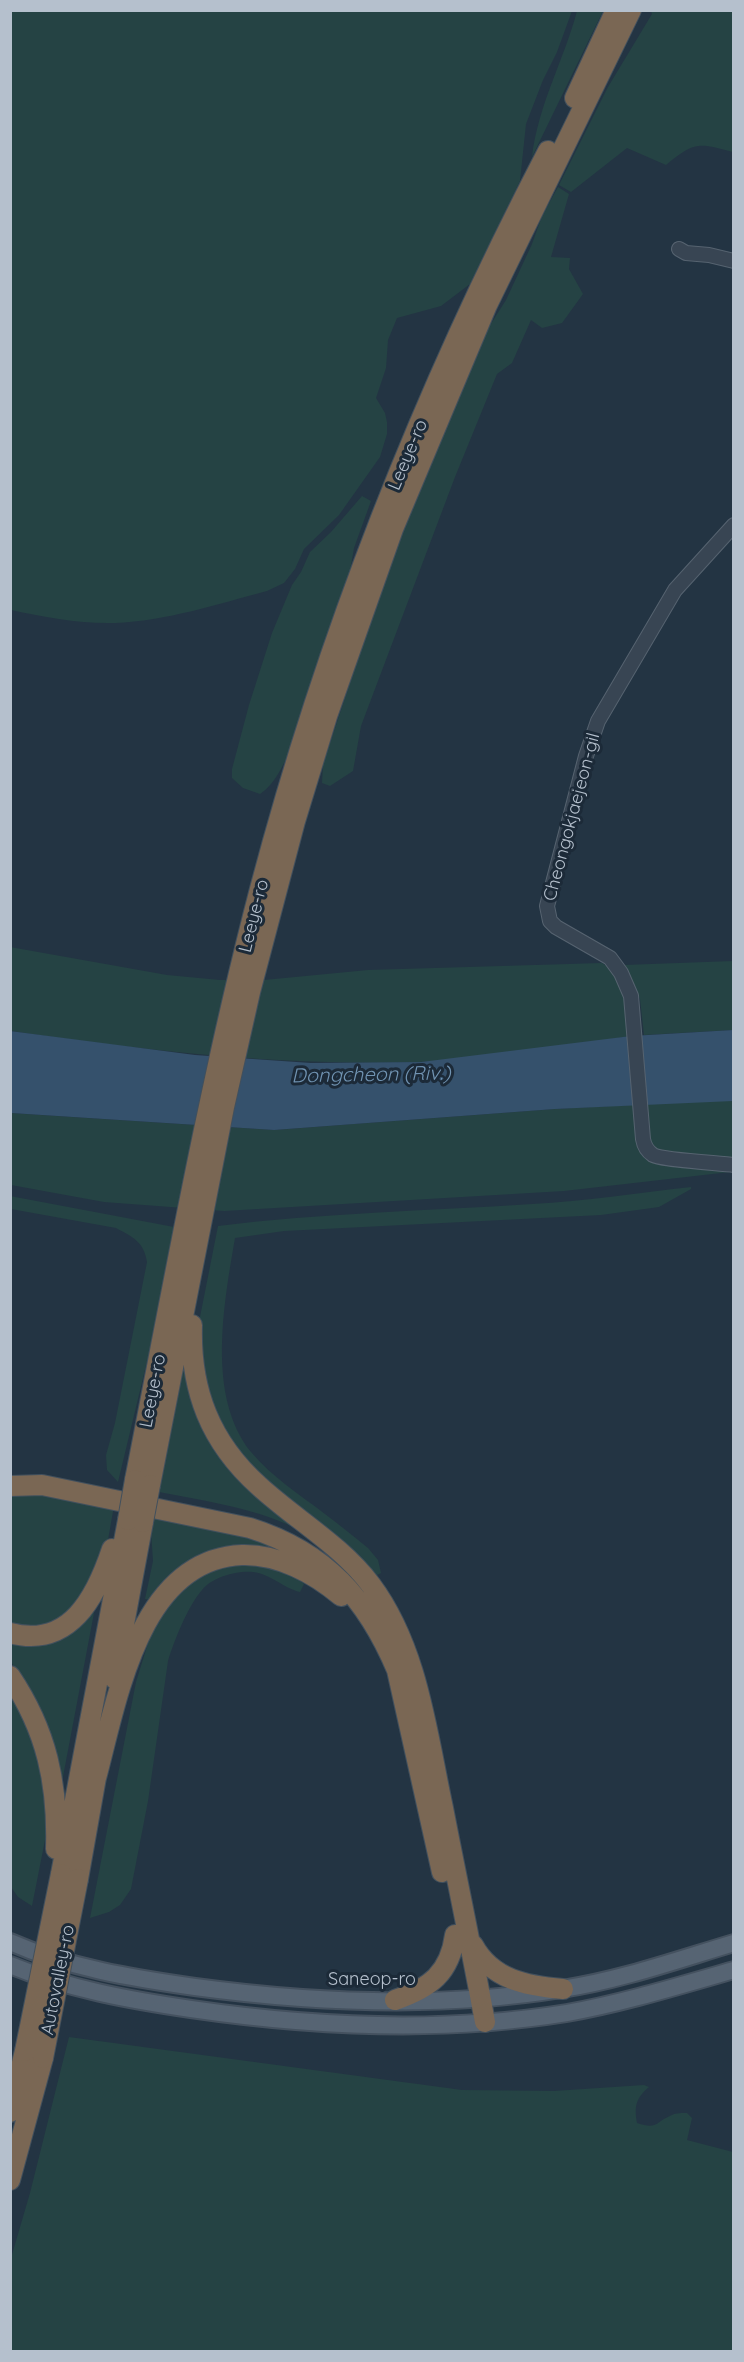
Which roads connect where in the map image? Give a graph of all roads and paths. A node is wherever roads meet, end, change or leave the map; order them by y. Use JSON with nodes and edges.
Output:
{"nodes":[{"id":1,"x":615,"y":10,"type":"edge"},
{"id":2,"x":631,"y":10,"type":"edge"},
{"id":3,"x":679,"y":249,"type":"dead end"},
{"id":4,"x":734,"y":261,"type":"edge"},
{"id":5,"x":734,"y":525,"type":"edge"},
{"id":6,"x":308,"y":751,"type":"junction"},
{"id":7,"x":734,"y":1165,"type":"edge"},
{"id":8,"x":192,"y":1235,"type":"junction"},
{"id":9,"x":10,"y":1476,"type":"edge"},
{"id":10,"x":10,"y":1486,"type":"edge"},
{"id":11,"x":131,"y":1520,"type":"junction"},
{"id":12,"x":10,"y":1633,"type":"edge"},
{"id":13,"x":397,"y":1670,"type":"junction"},
{"id":14,"x":10,"y":1676,"type":"edge"},
{"id":15,"x":414,"y":1682,"type":"junction"},
{"id":16,"x":96,"y":1778,"type":"junction"},
{"id":17,"x":65,"y":1875,"type":"junction"},
{"id":18,"x":462,"y":1936,"type":"junction"},
{"id":19,"x":10,"y":1942,"type":"edge"},
{"id":20,"x":734,"y":1943,"type":"edge"},
{"id":21,"x":10,"y":1965,"type":"edge"},
{"id":22,"x":734,"y":1970,"type":"edge"},
{"id":23,"x":563,"y":1989,"type":"junction"},
{"id":24,"x":474,"y":1998,"type":"junction"},
{"id":25,"x":395,"y":2000,"type":"junction"},
{"id":26,"x":478,"y":2022,"type":"junction"},
{"id":27,"x":34,"y":2054,"type":"junction"},
{"id":28,"x":10,"y":2112,"type":"edge"},
{"id":29,"x":10,"y":2180,"type":"edge"}],
"edges":[{"from":1,"to":6,"type":"highway","name":"Leeye-ro"},
{"from":2,"to":6,"type":"highway","name":"Leeye-ro"},
{"from":3,"to":4,"type":"street"},
{"from":5,"to":7,"type":"street","name":"Cheongokjaejeon-gil"},
{"from":6,"to":8,"type":"highway","name":"Leeye-ro"},
{"from":8,"to":11,"type":"highway","name":"Leeye-ro","bridge":true},
{"from":8,"to":15,"type":"highway"},
{"from":9,"to":15,"type":"highway"},
{"from":10,"to":13,"type":"highway"},
{"from":11,"to":12,"type":"highway"},
{"from":11,"to":16,"type":"highway"},
{"from":11,"to":17,"type":"highway"},
{"from":13,"to":16,"type":"highway"},
{"from":13,"to":18,"type":"highway"},
{"from":14,"to":17,"type":"highway"},
{"from":15,"to":18,"type":"highway"},
{"from":16,"to":17,"type":"highway","name":"Autovalley-ro"},
{"from":17,"to":27,"type":"highway","name":"Autovalley-ro","bridge":true},
{"from":17,"to":27,"type":"highway","name":"Autovalley-ro","bridge":true},
{"from":18,"to":23,"type":"highway"},
{"from":18,"to":24,"type":"highway"},
{"from":18,"to":25,"type":"highway"},
{"from":19,"to":25,"type":"main road","name":"Saneop-ro"},
{"from":20,"to":23,"type":"main road","name":"Saneop-ro"},
{"from":21,"to":26,"type":"main road"},
{"from":22,"to":26,"type":"main road"},
{"from":23,"to":24,"type":"main road","name":"Saneop-ro"},
{"from":24,"to":25,"type":"main road","name":"Saneop-ro"},
{"from":24,"to":26,"type":"highway"},
{"from":27,"to":28,"type":"highway","name":"Autovalley-ro"},
{"from":27,"to":29,"type":"highway","name":"Autovalley-ro"}]}
